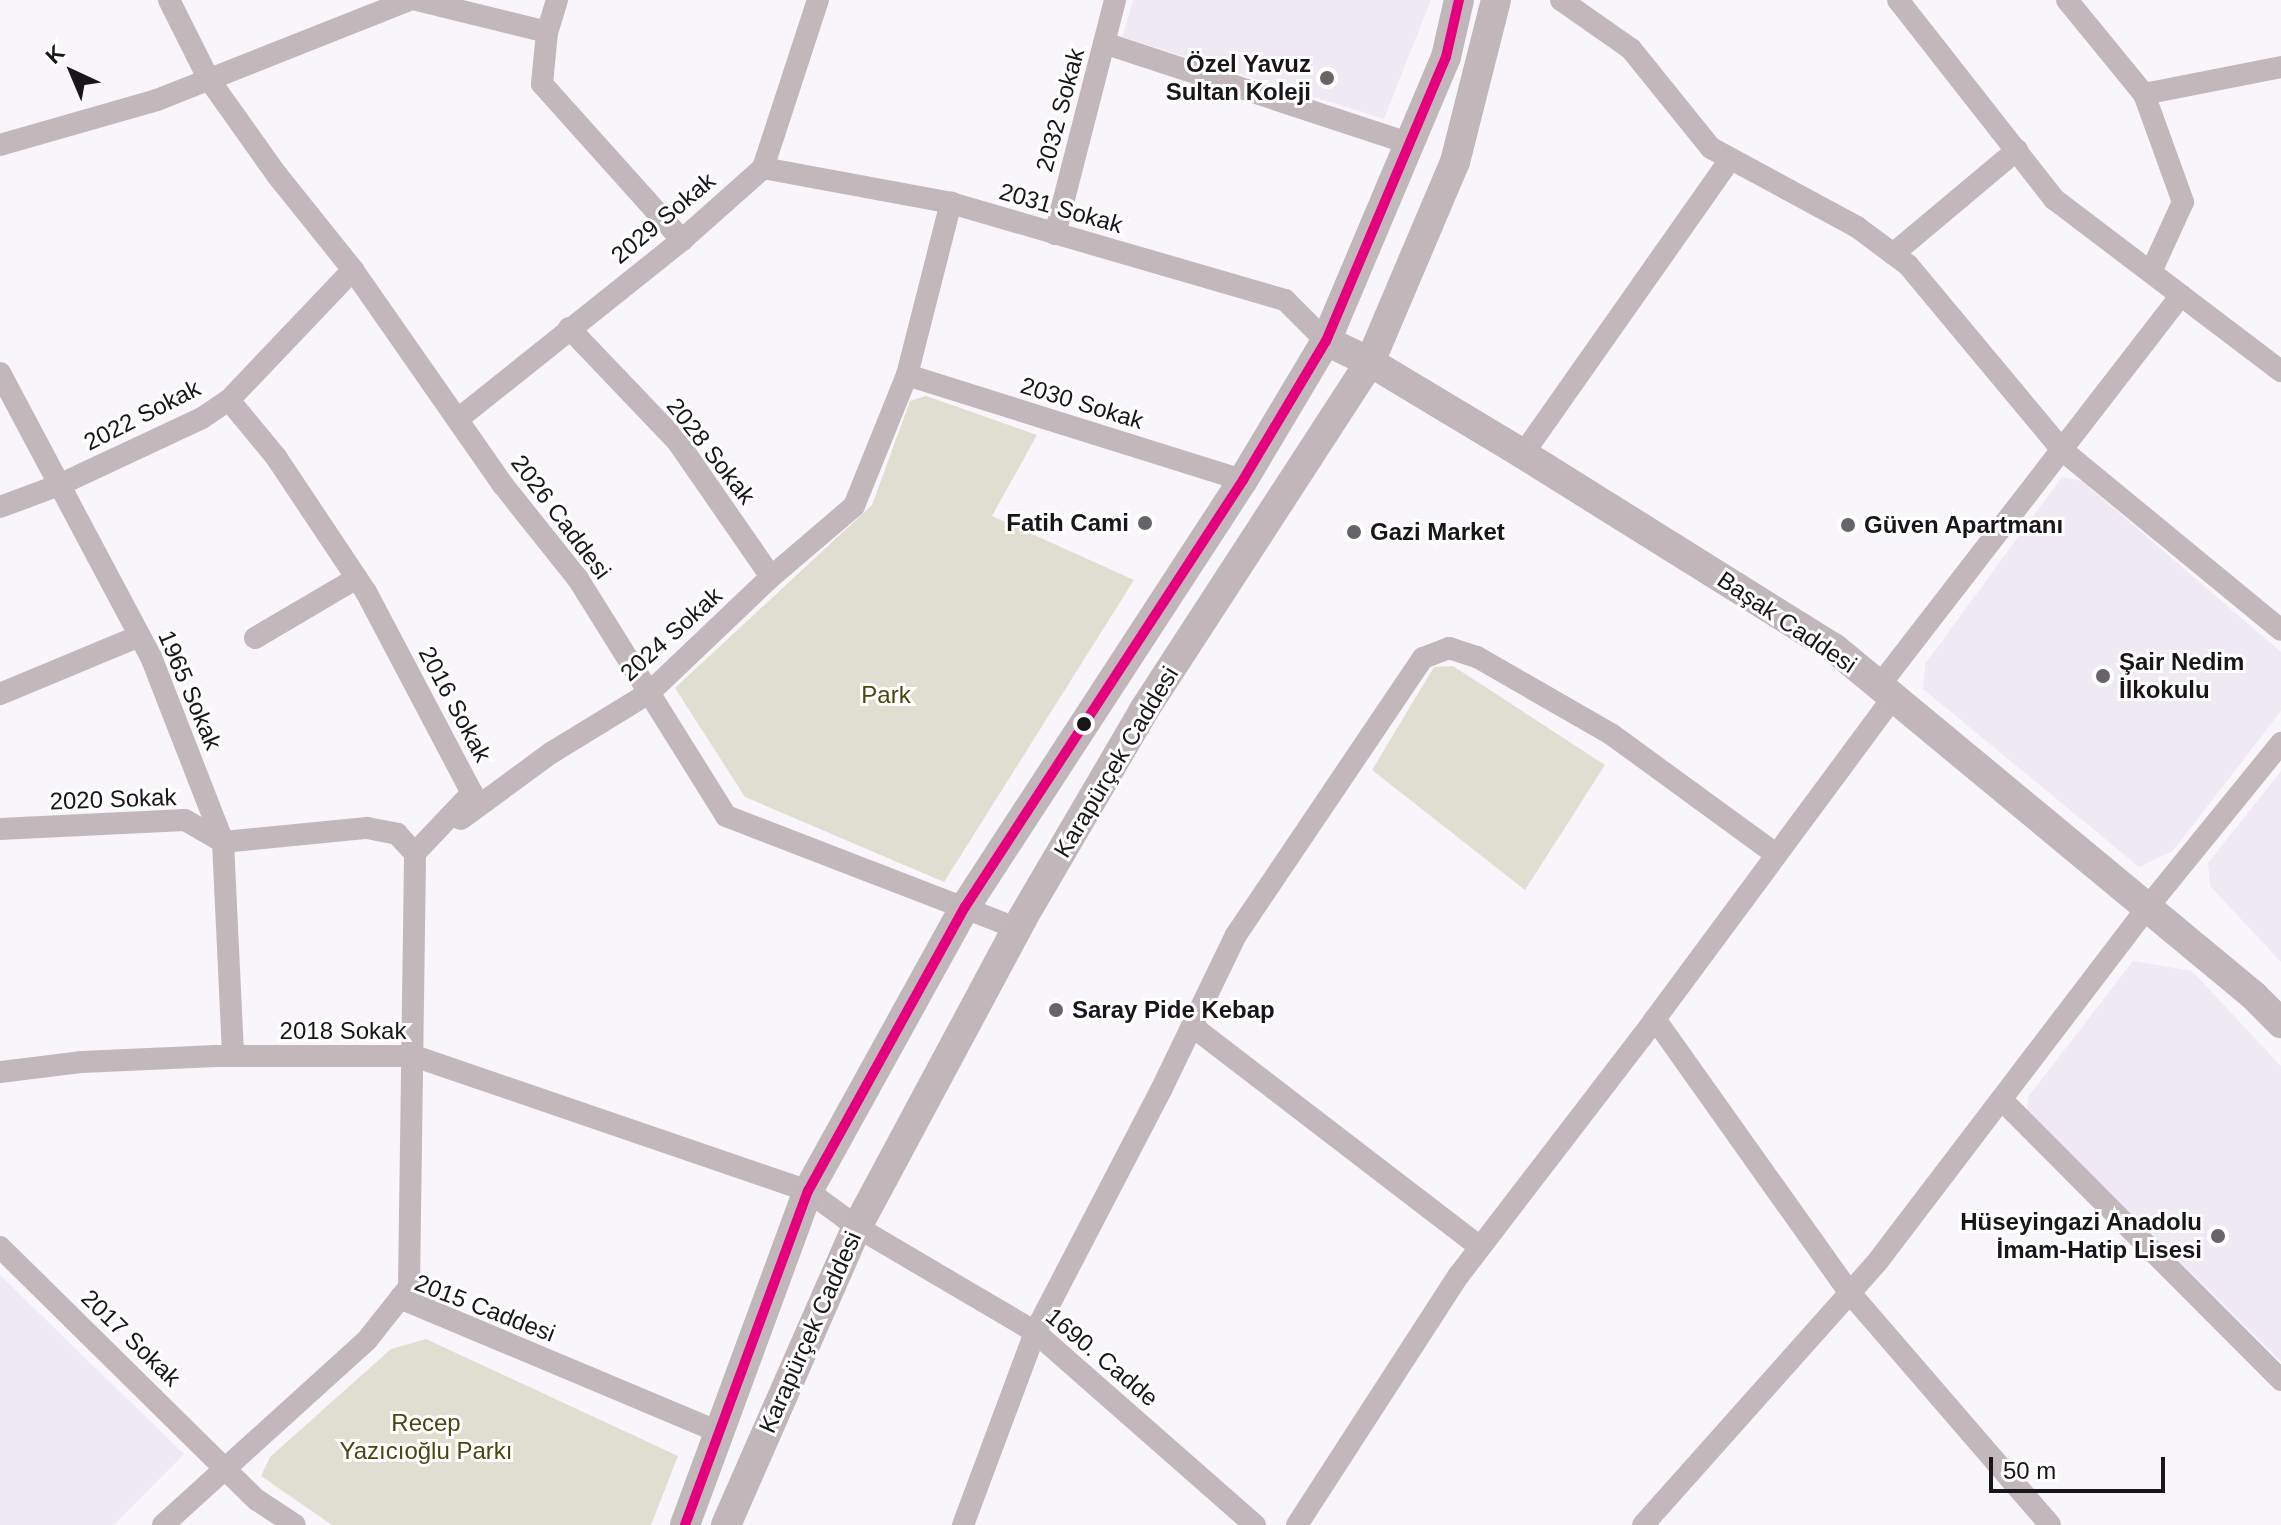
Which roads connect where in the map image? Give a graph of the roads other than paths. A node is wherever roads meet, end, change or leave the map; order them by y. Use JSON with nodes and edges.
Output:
{"nodes":[{"id":1,"x":169,"y":0,"type":"edge"},
{"id":2,"x":410,"y":0,"type":"edge"},
{"id":3,"x":417,"y":0,"type":"edge"},
{"id":4,"x":557,"y":0,"type":"edge"},
{"id":5,"x":818,"y":0,"type":"edge"},
{"id":6,"x":1115,"y":0,"type":"edge"},
{"id":7,"x":1459,"y":0,"type":"edge"},
{"id":8,"x":1496,"y":0,"type":"edge"},
{"id":9,"x":1561,"y":0,"type":"edge"},
{"id":10,"x":1898,"y":0,"type":"edge"},
{"id":11,"x":2067,"y":0,"type":"edge"},
{"id":12,"x":547,"y":32,"type":"junction"},
{"id":13,"x":1104,"y":43,"type":"junction"},
{"id":14,"x":2281,"y":67,"type":"edge"},
{"id":15,"x":208,"y":78,"type":"junction"},
{"id":16,"x":2144,"y":94,"type":"junction"},
{"id":17,"x":1408,"y":143,"type":"junction"},
{"id":18,"x":0,"y":145,"type":"edge"},
{"id":19,"x":2017,"y":150,"type":"junction"},
{"id":20,"x":1730,"y":160,"type":"junction"},
{"id":21,"x":763,"y":168,"type":"junction"},
{"id":22,"x":951,"y":203,"type":"junction"},
{"id":23,"x":1055,"y":234,"type":"junction"},
{"id":24,"x":682,"y":240,"type":"junction"},
{"id":25,"x":1893,"y":254,"type":"junction"},
{"id":26,"x":353,"y":270,"type":"junction"},
{"id":27,"x":2151,"y":272,"type":"junction"},
{"id":28,"x":2181,"y":295,"type":"junction"},
{"id":29,"x":569,"y":328,"type":"junction"},
{"id":30,"x":1326,"y":341,"type":"junction"},
{"id":31,"x":1370,"y":362,"type":"junction"},
{"id":32,"x":2281,"y":371,"type":"edge"},
{"id":33,"x":0,"y":373,"type":"edge"},
{"id":34,"x":907,"y":375,"type":"junction"},
{"id":35,"x":229,"y":400,"type":"junction"},
{"id":36,"x":458,"y":419,"type":"junction"},
{"id":37,"x":2062,"y":450,"type":"junction"},
{"id":38,"x":1523,"y":454,"type":"junction"},
{"id":39,"x":1243,"y":480,"type":"junction"},
{"id":40,"x":59,"y":485,"type":"junction"},
{"id":41,"x":0,"y":507,"type":"edge"},
{"id":42,"x":771,"y":577,"type":"junction"},
{"id":43,"x":357,"y":578,"type":"junction"},
{"id":44,"x":2281,"y":630,"type":"edge"},
{"id":45,"x":139,"y":636,"type":"junction"},
{"id":46,"x":255,"y":638,"type":"dead end"},
{"id":47,"x":1886,"y":692,"type":"junction"},
{"id":48,"x":649,"y":693,"type":"junction"},
{"id":49,"x":0,"y":694,"type":"edge"},
{"id":50,"x":2281,"y":743,"type":"edge"},
{"id":51,"x":0,"y":829,"type":"edge"},
{"id":52,"x":223,"y":842,"type":"junction"},
{"id":53,"x":415,"y":853,"type":"junction"},
{"id":54,"x":1777,"y":855,"type":"junction"},
{"id":55,"x":965,"y":907,"type":"junction"},
{"id":56,"x":2147,"y":908,"type":"junction"},
{"id":57,"x":1017,"y":928,"type":"junction"},
{"id":58,"x":1655,"y":1019,"type":"junction"},
{"id":59,"x":2281,"y":1023,"type":"edge"},
{"id":60,"x":1192,"y":1026,"type":"junction"},
{"id":61,"x":233,"y":1056,"type":"junction"},
{"id":62,"x":414,"y":1056,"type":"junction"},
{"id":63,"x":0,"y":1072,"type":"edge"},
{"id":64,"x":2003,"y":1101,"type":"junction"},
{"id":65,"x":808,"y":1191,"type":"junction"},
{"id":66,"x":857,"y":1227,"type":"junction"},
{"id":67,"x":0,"y":1247,"type":"edge"},
{"id":68,"x":1480,"y":1247,"type":"junction"},
{"id":69,"x":1850,"y":1293,"type":"junction"},
{"id":70,"x":400,"y":1298,"type":"junction"},
{"id":71,"x":1035,"y":1332,"type":"junction"},
{"id":72,"x":2281,"y":1380,"type":"edge"},
{"id":73,"x":721,"y":1433,"type":"junction"},
{"id":74,"x":226,"y":1467,"type":"junction"},
{"id":75,"x":163,"y":1525,"type":"edge"},
{"id":76,"x":295,"y":1525,"type":"edge"},
{"id":77,"x":685,"y":1525,"type":"edge"},
{"id":78,"x":726,"y":1525,"type":"edge"},
{"id":79,"x":963,"y":1525,"type":"edge"},
{"id":80,"x":1255,"y":1525,"type":"edge"},
{"id":81,"x":1297,"y":1525,"type":"edge"},
{"id":82,"x":1643,"y":1525,"type":"edge"},
{"id":83,"x":2050,"y":1525,"type":"edge"}],
"edges":[{"from":1,"to":15,"type":"street","name":"2026 Caddesi"},
{"from":2,"to":15,"type":"street"},
{"from":3,"to":12,"type":"street"},
{"from":4,"to":12,"type":"street"},
{"from":5,"to":21,"type":"street"},
{"from":6,"to":13,"type":"street","name":"2032 Sokak"},
{"from":7,"to":17,"type":"main road","name":"Karapürçek Caddesi"},
{"from":8,"to":31,"type":"main road","name":"Karapürçek Caddesi"},
{"from":9,"to":20,"type":"street"},
{"from":10,"to":19,"type":"street"},
{"from":11,"to":16,"type":"street"},
{"from":12,"to":24,"type":"street"},
{"from":13,"to":17,"type":"street"},
{"from":13,"to":23,"type":"street","name":"2032 Sokak"},
{"from":14,"to":16,"type":"street"},
{"from":15,"to":18,"type":"street"},
{"from":15,"to":26,"type":"street","name":"2026 Caddesi"},
{"from":16,"to":27,"type":"street"},
{"from":17,"to":30,"type":"main road","name":"Karapürçek Caddesi"},
{"from":19,"to":25,"type":"street"},
{"from":19,"to":27,"type":"street"},
{"from":20,"to":25,"type":"street"},
{"from":20,"to":38,"type":"street"},
{"from":21,"to":22,"type":"street","name":"2031 Sokak"},
{"from":21,"to":24,"type":"street","name":"2029 Sokak"},
{"from":22,"to":23,"type":"street","name":"2031 Sokak"},
{"from":22,"to":34,"type":"street","name":"2024 Sokak"},
{"from":23,"to":30,"type":"street","name":"2031 Sokak"},
{"from":24,"to":29,"type":"street","name":"2029 Sokak"},
{"from":25,"to":37,"type":"street"},
{"from":26,"to":35,"type":"street","name":"2022 Sokak"},
{"from":26,"to":36,"type":"street","name":"2026 Caddesi"},
{"from":27,"to":28,"type":"street"},
{"from":28,"to":32,"type":"street"},
{"from":28,"to":37,"type":"street"},
{"from":29,"to":36,"type":"street","name":"2029 Sokak"},
{"from":29,"to":42,"type":"street","name":"2028 Sokak"},
{"from":30,"to":31,"type":"main road","name":"Başak Caddesi"},
{"from":30,"to":39,"type":"main road","name":"Karapürçek Caddesi"},
{"from":31,"to":38,"type":"main road","name":"Başak Caddesi"},
{"from":31,"to":57,"type":"main road","name":"Karapürçek Caddesi"},
{"from":33,"to":40,"type":"street","name":"1965 Sokak"},
{"from":34,"to":39,"type":"street","name":"2030 Sokak"},
{"from":34,"to":42,"type":"street","name":"2024 Sokak"},
{"from":35,"to":40,"type":"street","name":"2022 Sokak"},
{"from":35,"to":43,"type":"street","name":"2016 Sokak"},
{"from":36,"to":48,"type":"street","name":"2026 Caddesi"},
{"from":37,"to":44,"type":"street"},
{"from":37,"to":47,"type":"street"},
{"from":38,"to":47,"type":"main road","name":"Başak Caddesi"},
{"from":39,"to":55,"type":"main road","name":"Karapürçek Caddesi"},
{"from":40,"to":41,"type":"street","name":"2022 Sokak"},
{"from":40,"to":45,"type":"street","name":"1965 Sokak"},
{"from":42,"to":48,"type":"street","name":"2024 Sokak"},
{"from":43,"to":46,"type":"street"},
{"from":43,"to":53,"type":"street","name":"2016 Sokak"},
{"from":45,"to":49,"type":"street"},
{"from":45,"to":52,"type":"street","name":"1965 Sokak"},
{"from":47,"to":54,"type":"street"},
{"from":47,"to":56,"type":"main road","name":"Başak Caddesi"},
{"from":48,"to":53,"type":"street","name":"2024 Sokak"},
{"from":48,"to":55,"type":"street","name":"2026 Caddesi"},
{"from":50,"to":56,"type":"street"},
{"from":51,"to":52,"type":"street","name":"2020 Sokak"},
{"from":52,"to":53,"type":"street"},
{"from":52,"to":61,"type":"street","name":"1965 Sokak"},
{"from":53,"to":62,"type":"street"},
{"from":54,"to":58,"type":"street"},
{"from":54,"to":60,"type":"street"},
{"from":55,"to":57,"type":"street","name":"2026 Caddesi"},
{"from":55,"to":65,"type":"main road","name":"Karapürçek Caddesi"},
{"from":56,"to":59,"type":"main road","name":"Başak Caddesi"},
{"from":56,"to":64,"type":"street"},
{"from":57,"to":66,"type":"main road","name":"Karapürçek Caddesi"},
{"from":58,"to":68,"type":"street"},
{"from":58,"to":69,"type":"street"},
{"from":60,"to":68,"type":"street"},
{"from":60,"to":71,"type":"street"},
{"from":61,"to":62,"type":"street","name":"2018 Sokak"},
{"from":61,"to":63,"type":"street","name":"2018 Sokak"},
{"from":62,"to":65,"type":"street","name":"2018 Sokak"},
{"from":62,"to":70,"type":"street"},
{"from":64,"to":69,"type":"street"},
{"from":64,"to":72,"type":"street"},
{"from":65,"to":66,"type":"street","name":"2018 Sokak"},
{"from":65,"to":73,"type":"main road","name":"Karapürçek Caddesi"},
{"from":66,"to":71,"type":"street","name":"1690. Cadde"},
{"from":66,"to":78,"type":"main road","name":"Karapürçek Caddesi"},
{"from":67,"to":74,"type":"street","name":"2017 Sokak"},
{"from":68,"to":81,"type":"street"},
{"from":69,"to":82,"type":"street"},
{"from":69,"to":83,"type":"street"},
{"from":70,"to":73,"type":"street","name":"2015 Caddesi"},
{"from":70,"to":74,"type":"street","name":"2015 Caddesi"},
{"from":71,"to":79,"type":"street"},
{"from":71,"to":80,"type":"street","name":"1690. Cadde"},
{"from":73,"to":77,"type":"main road","name":"Karapürçek Caddesi"},
{"from":74,"to":75,"type":"street","name":"2015 Caddesi"},
{"from":74,"to":76,"type":"street","name":"2017 Sokak"}]}
